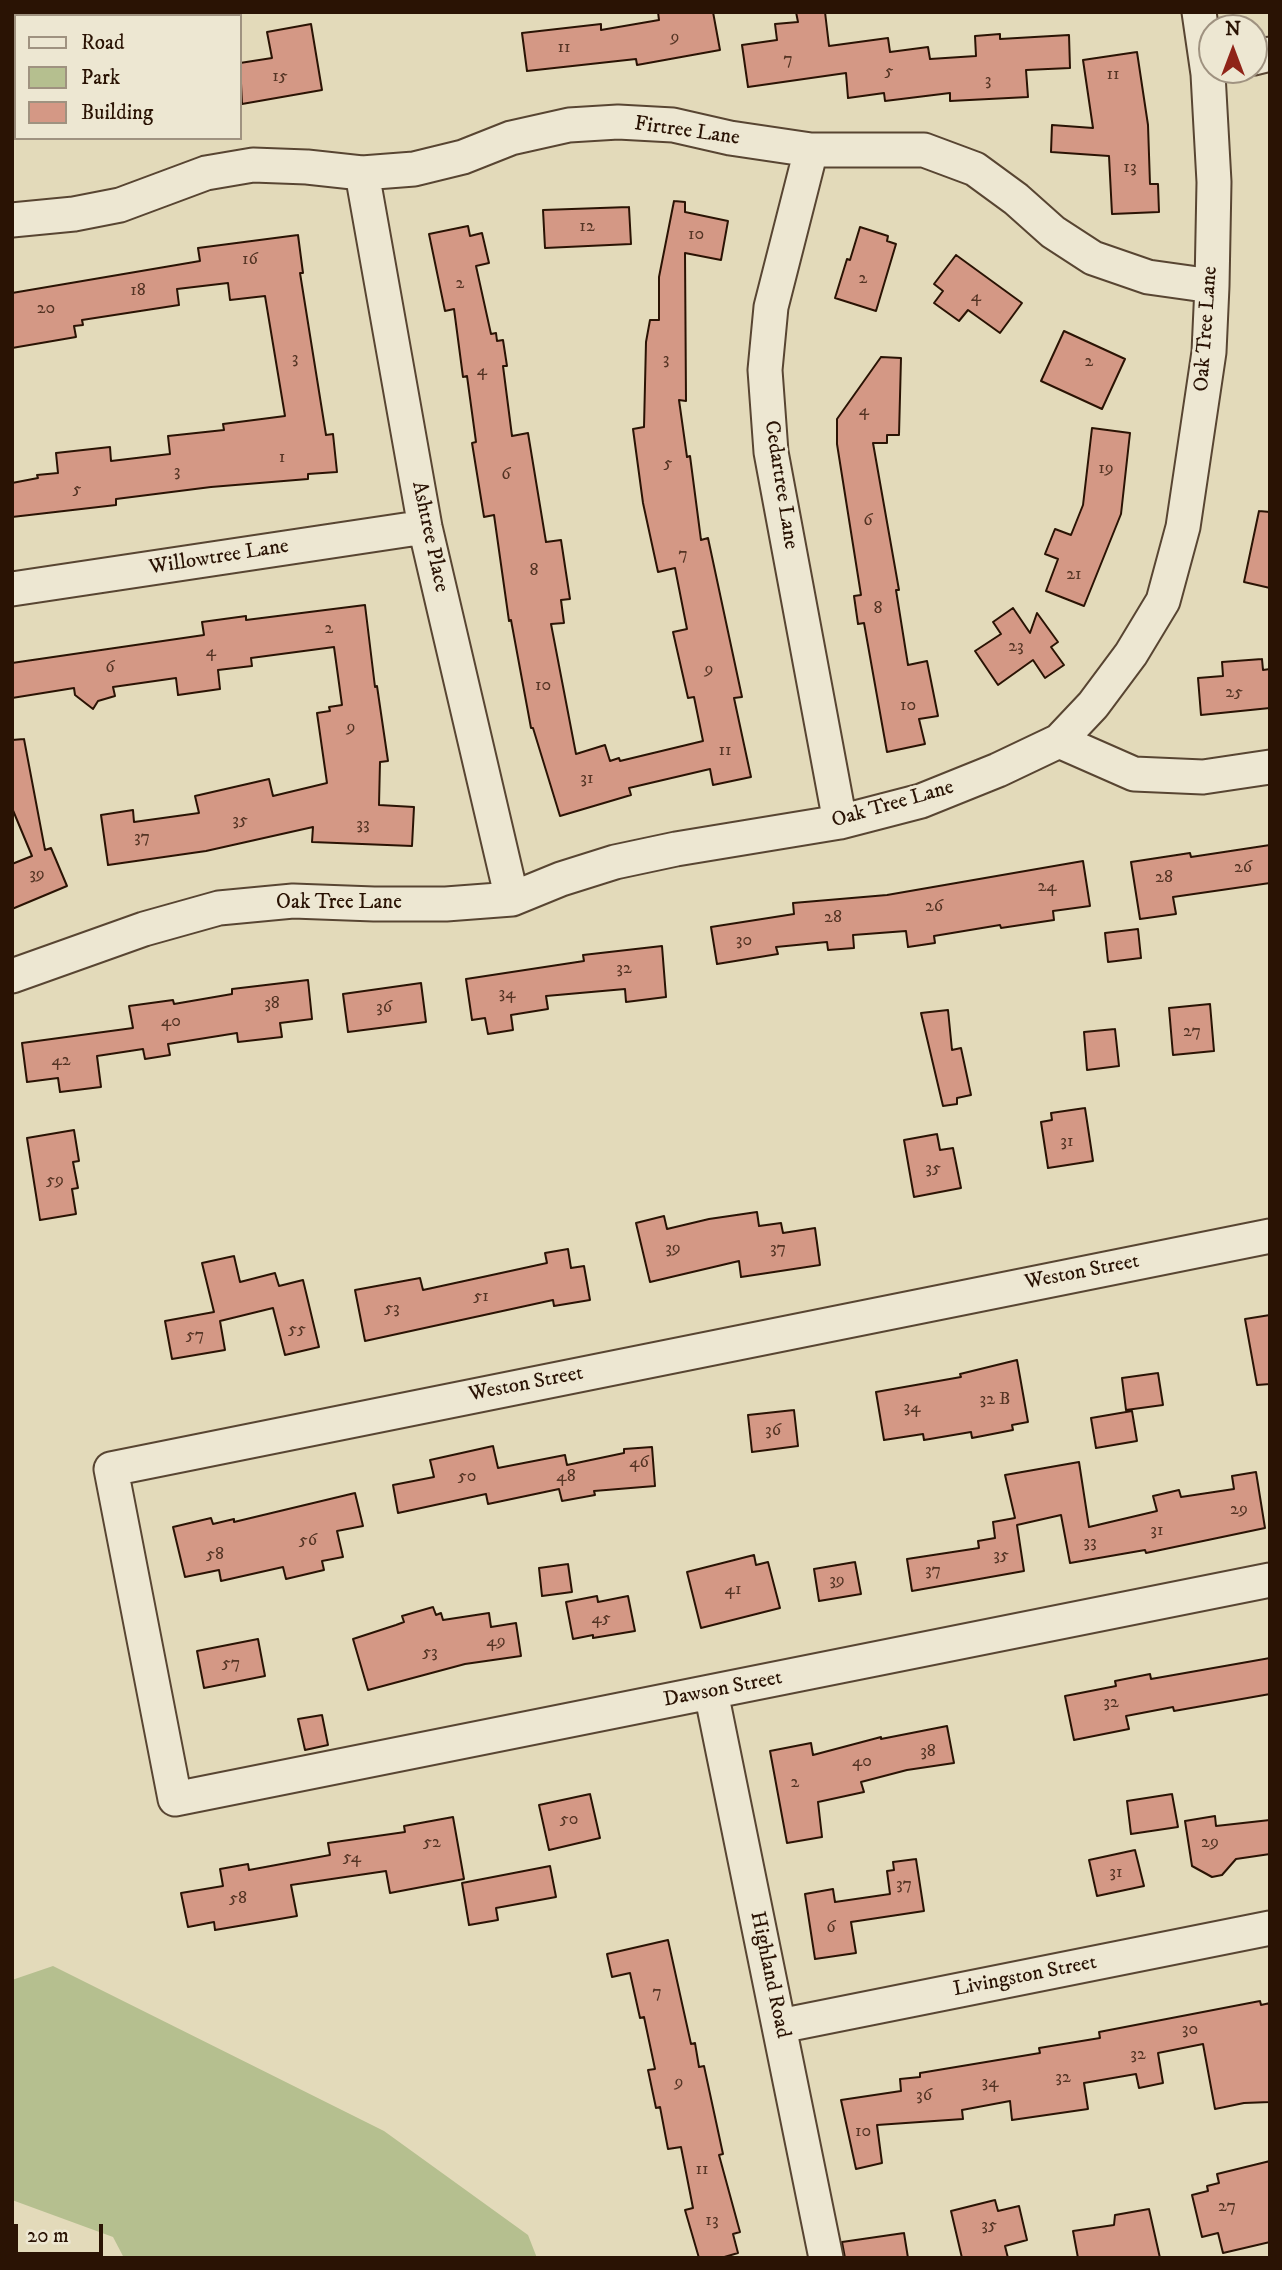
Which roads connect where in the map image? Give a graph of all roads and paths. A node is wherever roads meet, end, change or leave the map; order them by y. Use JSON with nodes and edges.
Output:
{"nodes":[{"id":1,"x":1214,"y":84,"type":"edge"},
{"id":2,"x":811,"y":150,"type":"junction"},
{"id":3,"x":362,"y":173,"type":"junction"},
{"id":4,"x":12,"y":220,"type":"edge"},
{"id":5,"x":1212,"y":286,"type":"junction"},
{"id":6,"x":425,"y":527,"type":"junction"},
{"id":7,"x":12,"y":589,"type":"edge"},
{"id":8,"x":1059,"y":741,"type":"junction"},
{"id":9,"x":1270,"y":767,"type":"edge"},
{"id":10,"x":840,"y":822,"type":"junction"},
{"id":11,"x":512,"y":899,"type":"junction"},
{"id":12,"x":12,"y":976,"type":"edge"},
{"id":13,"x":1270,"y":1236,"type":"edge"},
{"id":14,"x":1270,"y":1580,"type":"edge"},
{"id":15,"x":711,"y":1692,"type":"junction"},
{"id":16,"x":175,"y":1798,"type":"joint"},
{"id":17,"x":1270,"y":1928,"type":"edge"},
{"id":18,"x":780,"y":2026,"type":"junction"},
{"id":19,"x":826,"y":2258,"type":"edge"}],
"edges":[{"from":1,"to":5,"type":"street","name":"Oak Tree Lane"},
{"from":2,"to":3,"type":"street","name":"Firtree Lane"},
{"from":2,"to":5,"type":"street","name":"Firtree Lane"},
{"from":2,"to":10,"type":"street","name":"Cedartree Lane"},
{"from":3,"to":4,"type":"street","name":"Firtree Lane"},
{"from":3,"to":6,"type":"street","name":"Ashtree Place"},
{"from":5,"to":8,"type":"street","name":"Oak Tree Lane"},
{"from":6,"to":7,"type":"street","name":"Willowtree Lane"},
{"from":6,"to":11,"type":"street","name":"Ashtree Place"},
{"from":8,"to":9,"type":"street"},
{"from":8,"to":10,"type":"street","name":"Oak Tree Lane"},
{"from":10,"to":11,"type":"street","name":"Oak Tree Lane"},
{"from":11,"to":12,"type":"street","name":"Oak Tree Lane"},
{"from":13,"to":16,"type":"street","name":"Weston Street"},
{"from":14,"to":15,"type":"street","name":"Dawson Street"},
{"from":15,"to":16,"type":"street","name":"Dawson Street"},
{"from":15,"to":18,"type":"street","name":"Highland Road"},
{"from":17,"to":18,"type":"street","name":"Livingston Street"},
{"from":18,"to":19,"type":"street","name":"Highland Road"}]}
